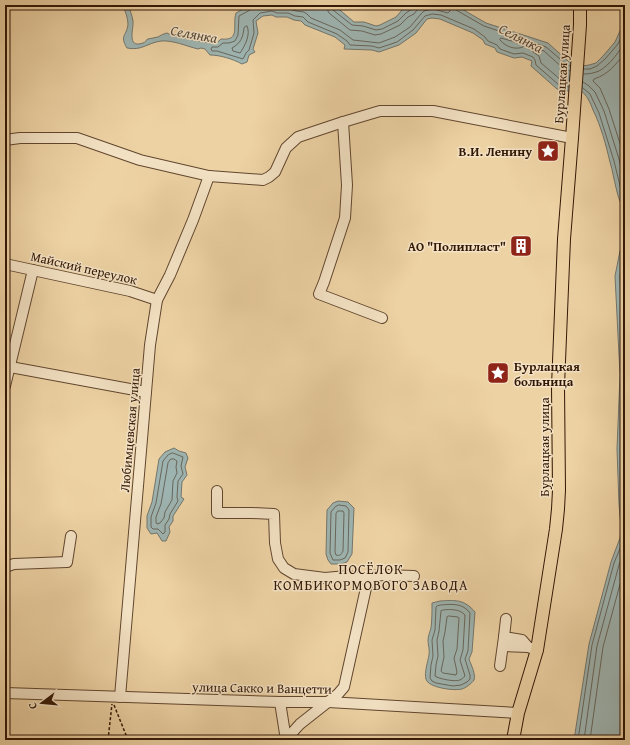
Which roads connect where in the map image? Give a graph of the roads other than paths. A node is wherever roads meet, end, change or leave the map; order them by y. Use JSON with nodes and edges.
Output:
{"nodes":[{"id":1,"x":580,"y":5,"type":"edge"},
{"id":2,"x":343,"y":122,"type":"junction"},
{"id":3,"x":572,"y":138,"type":"junction"},
{"id":4,"x":5,"y":140,"type":"edge"},
{"id":5,"x":209,"y":176,"type":"junction"},
{"id":6,"x":5,"y":264,"type":"edge"},
{"id":7,"x":33,"y":270,"type":"junction"},
{"id":8,"x":157,"y":300,"type":"junction"},
{"id":9,"x":382,"y":318,"type":"dead end"},
{"id":10,"x":8,"y":366,"type":"edge"},
{"id":11,"x":5,"y":386,"type":"edge"},
{"id":12,"x":146,"y":392,"type":"junction"},
{"id":13,"x":217,"y":491,"type":"dead end"},
{"id":14,"x":71,"y":536,"type":"dead end"},
{"id":15,"x":5,"y":567,"type":"edge"},
{"id":16,"x":414,"y":576,"type":"dead end"},
{"id":17,"x":370,"y":580,"type":"junction"},
{"id":18,"x":506,"y":619,"type":"dead end"},
{"id":19,"x":503,"y":641,"type":"junction"},
{"id":20,"x":533,"y":648,"type":"junction"},
{"id":21,"x":500,"y":666,"type":"dead end"},
{"id":22,"x":5,"y":693,"type":"edge"},
{"id":23,"x":116,"y":700,"type":"junction"},
{"id":24,"x":280,"y":702,"type":"junction"},
{"id":25,"x":328,"y":702,"type":"junction"},
{"id":26,"x":518,"y":713,"type":"junction"},
{"id":27,"x":287,"y":740,"type":"edge"},
{"id":28,"x":512,"y":740,"type":"edge"}],
"edges":[{"from":1,"to":3,"type":"main road","name":"Бурлацкая улица"},
{"from":2,"to":3,"type":"street"},
{"from":2,"to":5,"type":"street"},
{"from":2,"to":9,"type":"street"},
{"from":3,"to":20,"type":"main road","name":"Бурлацкая улица"},
{"from":4,"to":5,"type":"street"},
{"from":5,"to":8,"type":"street","name":"Любимцевская улица"},
{"from":6,"to":7,"type":"street","name":"Майский переулок"},
{"from":7,"to":8,"type":"street","name":"Майский переулок"},
{"from":7,"to":10,"type":"street"},
{"from":8,"to":12,"type":"street","name":"Любимцевская улица"},
{"from":10,"to":11,"type":"street"},
{"from":10,"to":12,"type":"street"},
{"from":12,"to":23,"type":"street","name":"Любимцевская улица"},
{"from":13,"to":17,"type":"street"},
{"from":14,"to":15,"type":"street"},
{"from":16,"to":17,"type":"street"},
{"from":17,"to":25,"type":"street"},
{"from":18,"to":19,"type":"street"},
{"from":19,"to":20,"type":"street"},
{"from":19,"to":21,"type":"street"},
{"from":20,"to":26,"type":"main road","name":"Бурлацкая улица"},
{"from":22,"to":23,"type":"street","name":"улица Сакко и Ванцетти"},
{"from":23,"to":24,"type":"street","name":"улица Сакко и Ванцетти"},
{"from":24,"to":25,"type":"street","name":"улица Сакко и Ванцетти"},
{"from":24,"to":27,"type":"street"},
{"from":25,"to":26,"type":"street","name":"улица Сакко и Ванцетти"},
{"from":25,"to":27,"type":"street"},
{"from":26,"to":28,"type":"main road","name":"Бурлацкая улица"}]}
